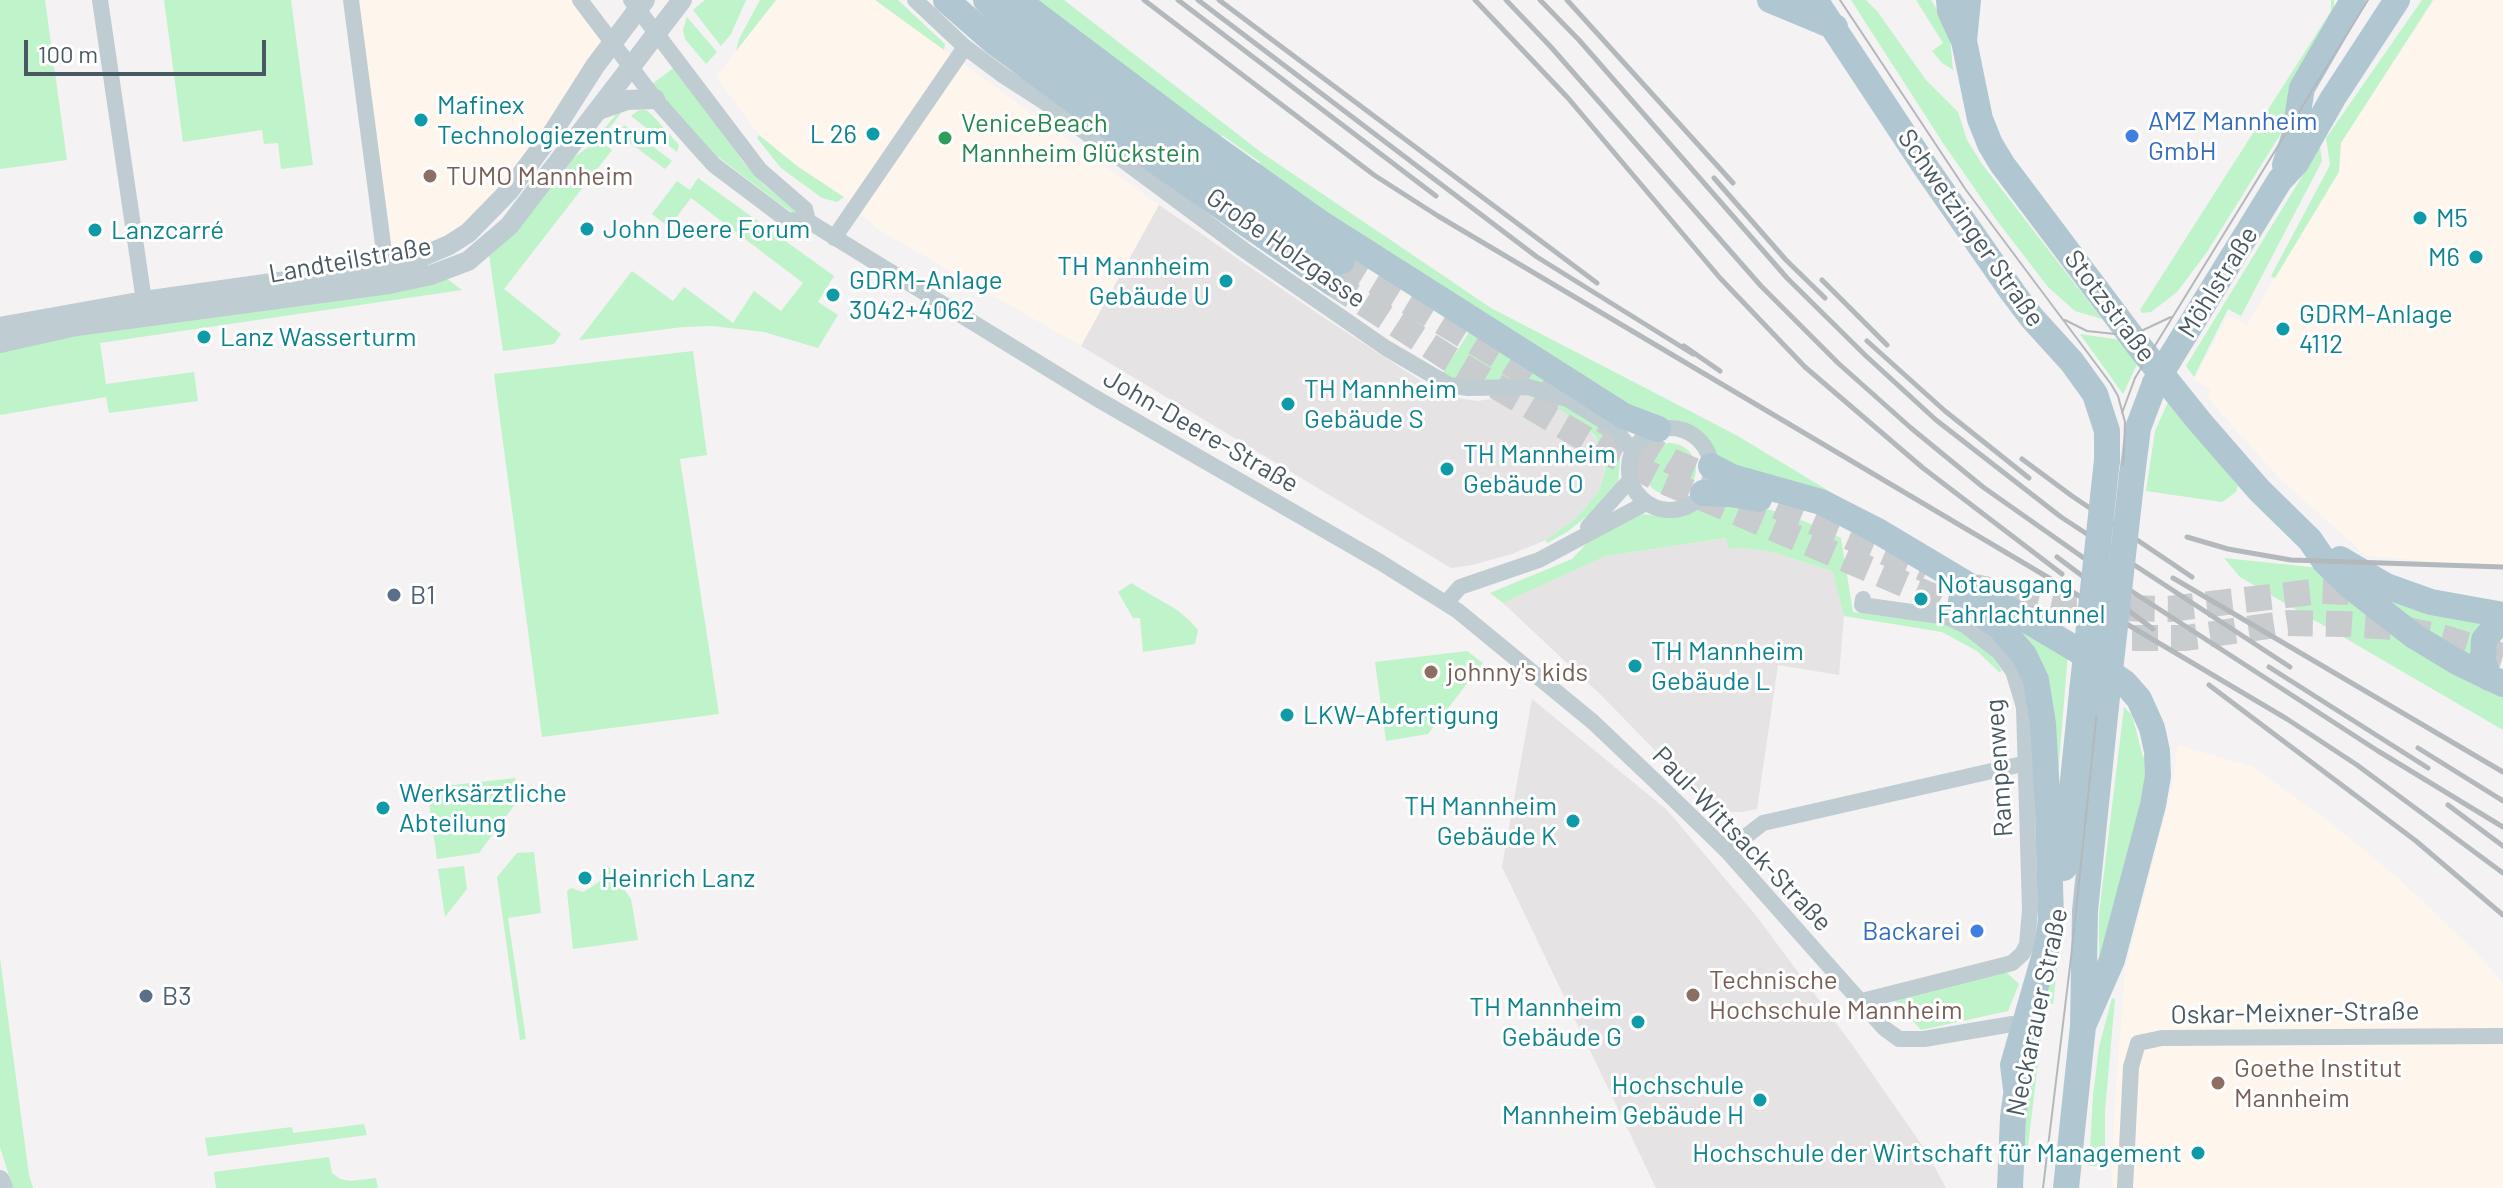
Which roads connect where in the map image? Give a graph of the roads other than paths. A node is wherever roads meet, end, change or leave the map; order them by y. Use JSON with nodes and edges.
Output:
{"nodes":[{"id":1,"x":100,"y":0,"type":"edge"},
{"id":2,"x":351,"y":0,"type":"edge"},
{"id":3,"x":580,"y":0,"type":"edge"},
{"id":4,"x":682,"y":0,"type":"edge"},
{"id":5,"x":915,"y":0,"type":"edge"},
{"id":6,"x":946,"y":0,"type":"edge"},
{"id":7,"x":986,"y":0,"type":"edge"},
{"id":8,"x":1017,"y":0,"type":"edge"},
{"id":9,"x":1770,"y":0,"type":"edge"},
{"id":10,"x":1815,"y":0,"type":"edge"},
{"id":11,"x":2353,"y":0,"type":"edge"},
{"id":12,"x":2397,"y":0,"type":"edge"},
{"id":13,"x":638,"y":3,"type":"edge"},
{"id":14,"x":1959,"y":4,"type":"edge"},
{"id":15,"x":1835,"y":27,"type":"junction"},
{"id":16,"x":657,"y":33,"type":"junction"},
{"id":17,"x":613,"y":43,"type":"junction"},
{"id":18,"x":965,"y":47,"type":"junction"},
{"id":19,"x":631,"y":67,"type":"junction"},
{"id":20,"x":655,"y":99,"type":"junction"},
{"id":21,"x":598,"y":110,"type":"junction"},
{"id":22,"x":2280,"y":180,"type":"junction"},
{"id":23,"x":808,"y":221,"type":"junction"},
{"id":24,"x":834,"y":238,"type":"junction"},
{"id":25,"x":386,"y":267,"type":"junction"},
{"id":26,"x":144,"y":301,"type":"junction"},
{"id":27,"x":0,"y":327,"type":"edge"},
{"id":28,"x":0,"y":343,"type":"edge"},
{"id":29,"x":1658,"y":429,"type":"junction"},
{"id":30,"x":1632,"y":450,"type":"junction"},
{"id":31,"x":1711,"y":466,"type":"junction"},
{"id":32,"x":2132,"y":475,"type":"joint"},
{"id":33,"x":1630,"y":480,"type":"junction"},
{"id":34,"x":1703,"y":493,"type":"junction"},
{"id":35,"x":1646,"y":503,"type":"junction"},
{"id":36,"x":1577,"y":539,"type":"junction"},
{"id":37,"x":2310,"y":540,"type":"junction"},
{"id":38,"x":1863,"y":599,"type":"dead end"},
{"id":39,"x":1446,"y":603,"type":"junction"},
{"id":40,"x":2503,"y":616,"type":"edge"},
{"id":41,"x":2496,"y":681,"type":"edge"},
{"id":42,"x":2082,"y":692,"type":"joint"},
{"id":43,"x":2027,"y":763,"type":"junction"},
{"id":44,"x":1727,"y":851,"type":"junction"},
{"id":45,"x":1862,"y":1001,"type":"junction"},
{"id":46,"x":2083,"y":1026,"type":"junction"},
{"id":47,"x":2022,"y":1027,"type":"junction"},
{"id":48,"x":2503,"y":1036,"type":"edge"},
{"id":49,"x":2016,"y":1089,"type":"junction"},
{"id":50,"x":0,"y":1180,"type":"edge"},
{"id":51,"x":3,"y":1188,"type":"edge"},
{"id":52,"x":2010,"y":1188,"type":"edge"},
{"id":53,"x":2066,"y":1188,"type":"edge"},
{"id":54,"x":2125,"y":1188,"type":"edge"}],
"edges":[{"from":1,"to":26,"type":"street"},
{"from":2,"to":25,"type":"street"},
{"from":3,"to":17,"type":"street","name":"John-Deere-Straße"},
{"from":4,"to":16,"type":"street","name":"Landteilstraße"},
{"from":5,"to":18,"type":"street","name":"Große Holzgasse"},
{"from":6,"to":7,"type":"main road"},
{"from":8,"to":29,"type":"main road"},
{"from":9,"to":15,"type":"main road"},
{"from":10,"to":15,"type":"main road","name":"Schwetzinger Straße"},
{"from":11,"to":22,"type":"main road","name":"Möhlstraße"},
{"from":12,"to":22,"type":"main road","name":"Möhlstraße"},
{"from":13,"to":16,"type":"street","name":"John-Deere-Straße"},
{"from":13,"to":17,"type":"street","name":"Landteilstraße"},
{"from":14,"to":37,"type":"main road","name":"Stotzstraße"},
{"from":15,"to":42,"type":"main road","name":"Schwetzinger Straße","bridge":true},
{"from":16,"to":19,"type":"street","name":"Landteilstraße"},
{"from":16,"to":23,"type":"street","name":"John-Deere-Straße"},
{"from":17,"to":19,"type":"street","name":"John-Deere-Straße"},
{"from":17,"to":25,"type":"street","name":"Landteilstraße"},
{"from":18,"to":24,"type":"street"},
{"from":18,"to":30,"type":"street","name":"Große Holzgasse"},
{"from":19,"to":20,"type":"street","name":"John-Deere-Straße"},
{"from":19,"to":21,"type":"street","name":"Landteilstraße"},
{"from":20,"to":21,"type":"street"},
{"from":20,"to":23,"type":"street","name":"John-Deere-Straße"},
{"from":21,"to":28,"type":"street","name":"Landteilstraße"},
{"from":22,"to":32,"type":"main road","name":"Möhlstraße"},
{"from":23,"to":24,"type":"street","name":"John-Deere-Straße"},
{"from":24,"to":39,"type":"street","name":"John-Deere-Straße"},
{"from":25,"to":26,"type":"street","name":"Landteilstraße"},
{"from":26,"to":27,"type":"street","name":"Landteilstraße"},
{"from":29,"to":30,"type":"street"},
{"from":29,"to":31,"type":"street"},
{"from":30,"to":33,"type":"street"},
{"from":31,"to":34,"type":"street"},
{"from":31,"to":46,"type":"main road"},
{"from":32,"to":46,"type":"main road","name":"Neckarauer Straße","bridge":true},
{"from":33,"to":35,"type":"street"},
{"from":33,"to":36,"type":"street"},
{"from":34,"to":35,"type":"street"},
{"from":34,"to":47,"type":"main road"},
{"from":35,"to":36,"type":"street"},
{"from":36,"to":39,"type":"street"},
{"from":37,"to":40,"type":"main road"},
{"from":37,"to":41,"type":"main road"},
{"from":38,"to":43,"type":"street","name":"Rampenweg"},
{"from":39,"to":44,"type":"street","name":"Paul-Wittsack-Straße"},
{"from":40,"to":41,"type":"main road"},
{"from":42,"to":49,"type":"main road","name":"Neckarauer Straße"},
{"from":43,"to":44,"type":"street"},
{"from":43,"to":45,"type":"street","name":"Rampenweg"},
{"from":44,"to":45,"type":"street","name":"Paul-Wittsack-Straße"},
{"from":45,"to":47,"type":"street","name":"Paul-Wittsack-Straße"},
{"from":46,"to":53,"type":"main road","name":"Neckarauer Straße"},
{"from":47,"to":49,"type":"main road"},
{"from":48,"to":54,"type":"street","name":"Oskar-Meixner-Straße"},
{"from":49,"to":52,"type":"main road","name":"Neckarauer Straße"},
{"from":50,"to":51,"type":"street"}]}
